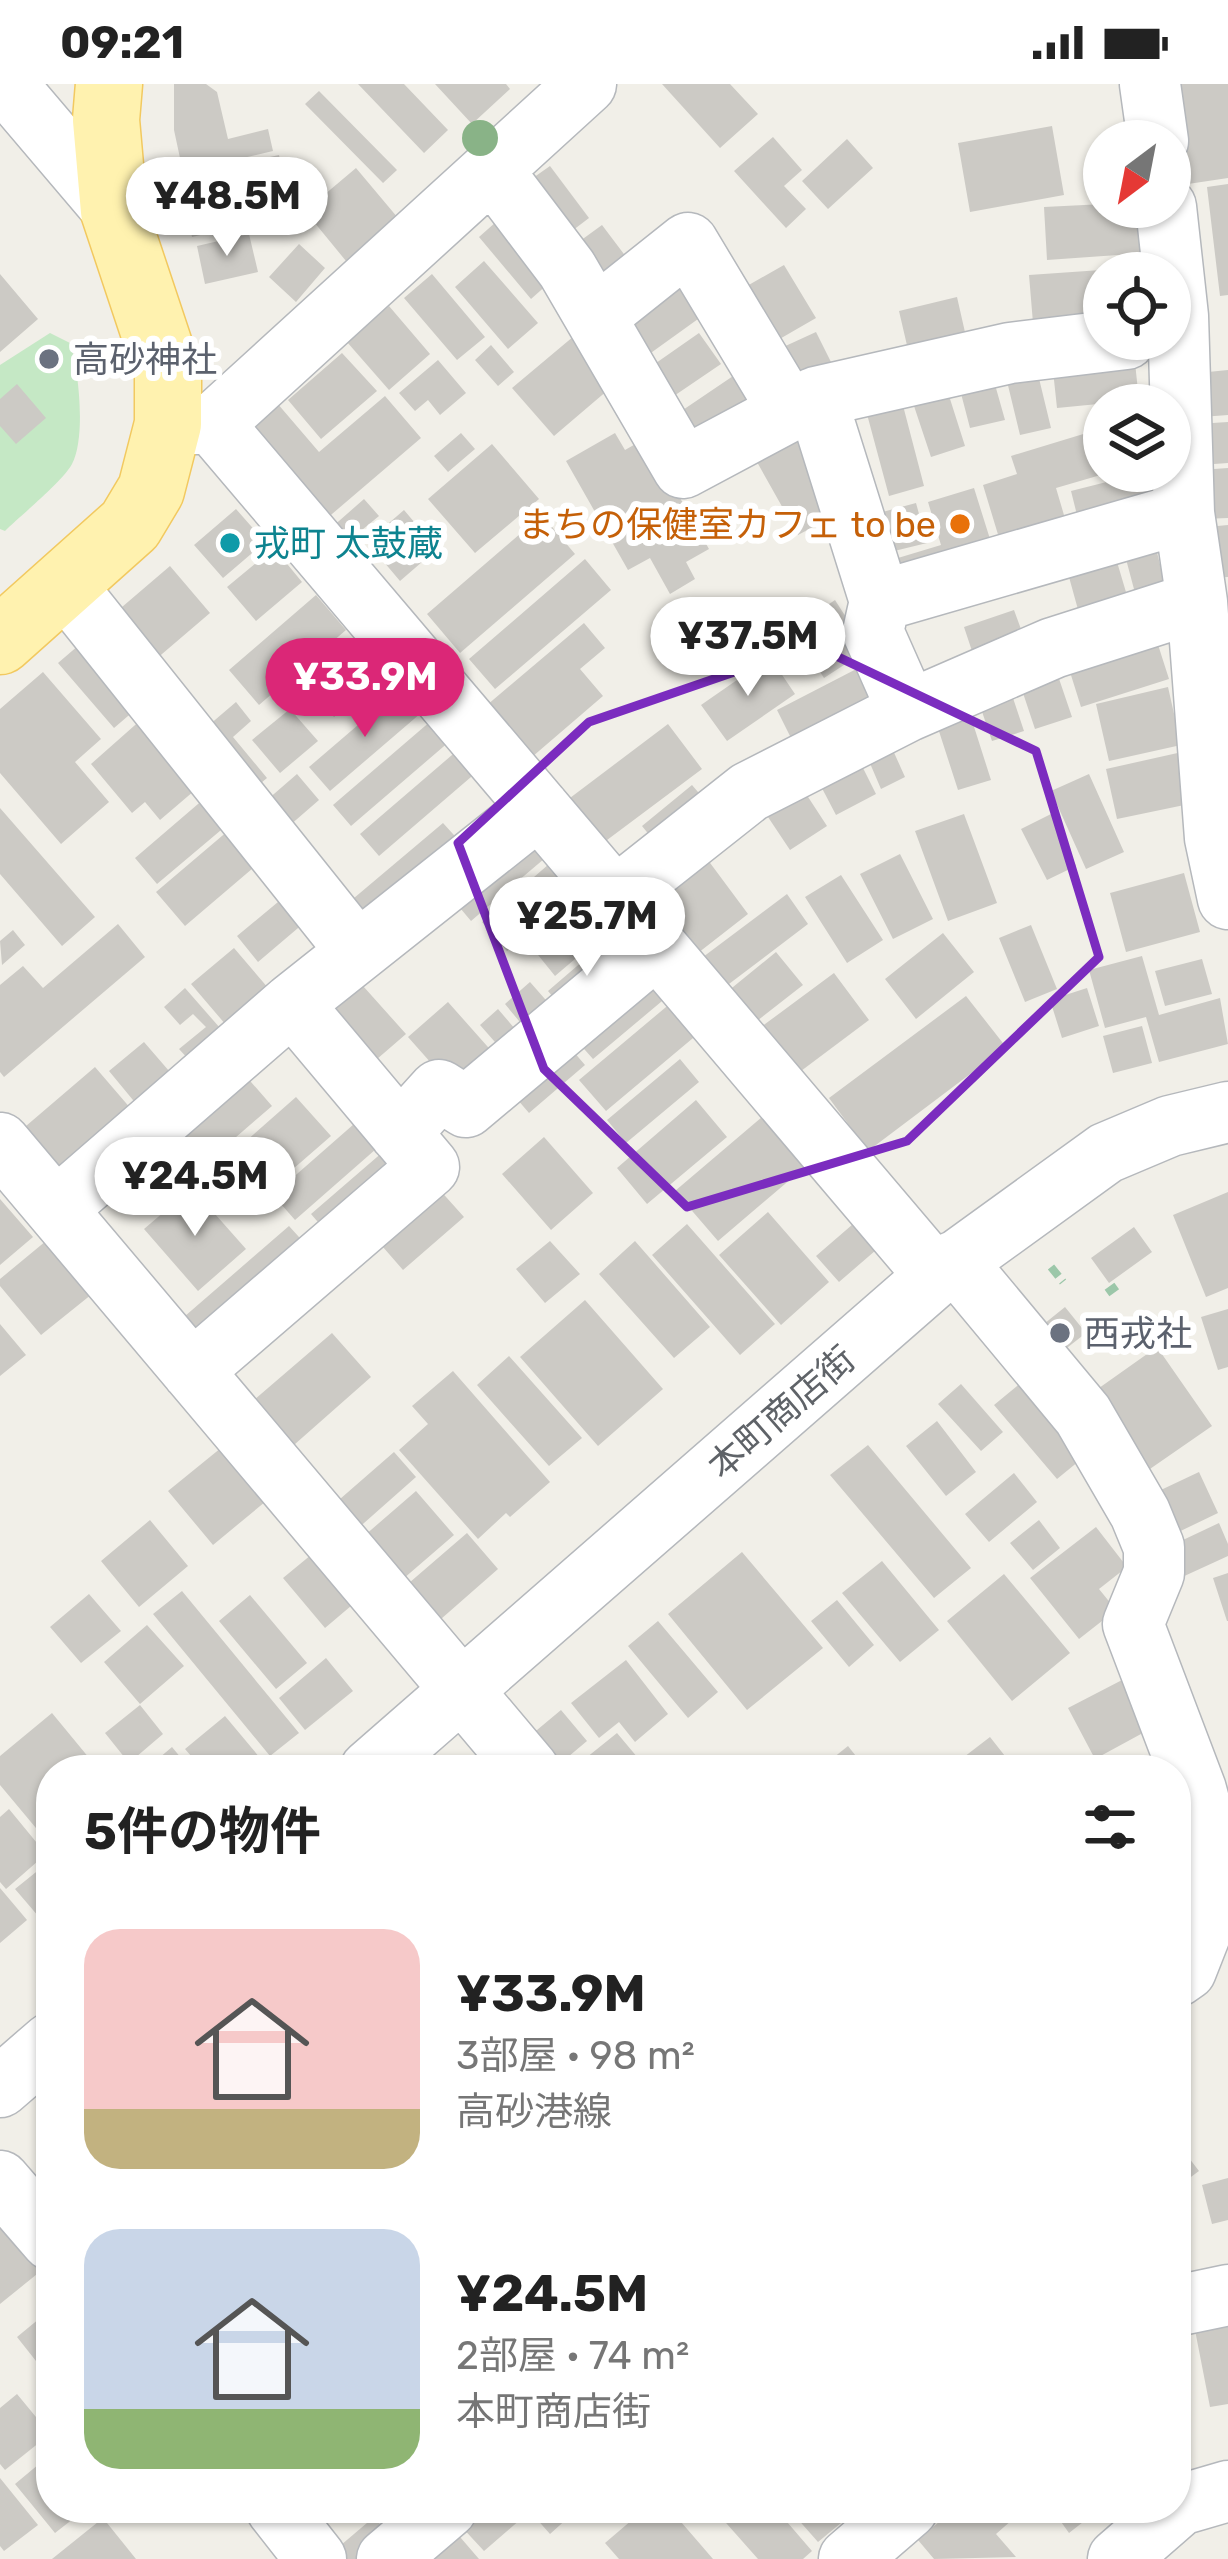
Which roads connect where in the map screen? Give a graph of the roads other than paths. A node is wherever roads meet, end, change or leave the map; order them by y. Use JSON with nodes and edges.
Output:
{"nodes":[{"id":1,"x":6,"y":84,"type":"edge"},
{"id":2,"x":110,"y":84,"type":"edge"},
{"id":3,"x":586,"y":84,"type":"edge"},
{"id":4,"x":1150,"y":84,"type":"edge"},
{"id":5,"x":1154,"y":120,"type":"edge"},
{"id":6,"x":492,"y":170,"type":"junction"},
{"id":7,"x":114,"y":211,"type":"junction"},
{"id":8,"x":595,"y":317,"type":"junction"},
{"id":9,"x":1083,"y":341,"type":"edge"},
{"id":10,"x":1177,"y":360,"type":"edge"},
{"id":11,"x":803,"y":404,"type":"junction"},
{"id":12,"x":190,"y":424,"type":"junction"},
{"id":13,"x":1184,"y":513,"type":"junction"},
{"id":14,"x":64,"y":584,"type":"junction"},
{"id":15,"x":1207,"y":595,"type":"edge"},
{"id":16,"x":880,"y":601,"type":"junction"},
{"id":17,"x":0,"y":641,"type":"edge"},
{"id":18,"x":908,"y":711,"type":"junction"},
{"id":19,"x":1217,"y":748,"type":"edge"},
{"id":20,"x":539,"y":808,"type":"junction"},
{"id":21,"x":615,"y":898,"type":"junction"},
{"id":22,"x":1228,"y":899,"type":"edge"},
{"id":23,"x":657,"y":947,"type":"junction"},
{"id":24,"x":357,"y":951,"type":"junction"},
{"id":25,"x":292,"y":1004,"type":"junction"},
{"id":26,"x":1228,"y":1112,"type":"edge"},
{"id":27,"x":400,"y":1133,"type":"junction"},
{"id":28,"x":0,"y":1143,"type":"edge"},
{"id":29,"x":56,"y":1210,"type":"junction"},
{"id":30,"x":946,"y":1269,"type":"junction"},
{"id":31,"x":191,"y":1371,"type":"junction"},
{"id":32,"x":461,"y":1691,"type":"junction"},
{"id":33,"x":387,"y":1755,"type":"edge"},
{"id":34,"x":516,"y":1755,"type":"edge"},
{"id":35,"x":1183,"y":1755,"type":"edge"},
{"id":36,"x":1191,"y":1777,"type":"edge"},
{"id":37,"x":1191,"y":1957,"type":"edge"},
{"id":38,"x":36,"y":2056,"type":"edge"},
{"id":39,"x":0,"y":2087,"type":"edge"},
{"id":40,"x":0,"y":2181,"type":"edge"},
{"id":41,"x":36,"y":2223,"type":"edge"},
{"id":42,"x":1228,"y":2295,"type":"edge"},
{"id":43,"x":1191,"y":2303,"type":"edge"},
{"id":44,"x":1228,"y":2491,"type":"edge"},
{"id":45,"x":1191,"y":2502,"type":"edge"},
{"id":46,"x":288,"y":2523,"type":"edge"},
{"id":47,"x":429,"y":2523,"type":"edge"},
{"id":48,"x":891,"y":2523,"type":"edge"},
{"id":49,"x":1159,"y":2523,"type":"edge"},
{"id":50,"x":316,"y":2559,"type":"edge"},
{"id":51,"x":387,"y":2559,"type":"edge"},
{"id":52,"x":849,"y":2559,"type":"edge"},
{"id":53,"x":1118,"y":2559,"type":"edge"}],
"edges":[{"from":1,"to":7,"type":"street"},
{"from":2,"to":7,"type":"main road"},
{"from":3,"to":6,"type":"street"},
{"from":4,"to":5,"type":"street"},
{"from":6,"to":8,"type":"street"},
{"from":6,"to":12,"type":"street"},
{"from":7,"to":12,"type":"main road"},
{"from":8,"to":11,"type":"street"},
{"from":8,"to":11,"type":"street"},
{"from":9,"to":11,"type":"street"},
{"from":10,"to":13,"type":"street"},
{"from":11,"to":16,"type":"street"},
{"from":12,"to":14,"type":"main road"},
{"from":12,"to":20,"type":"street"},
{"from":13,"to":15,"type":"street"},
{"from":13,"to":16,"type":"street"},
{"from":14,"to":17,"type":"main road"},
{"from":14,"to":24,"type":"street"},
{"from":15,"to":18,"type":"street"},
{"from":15,"to":19,"type":"street"},
{"from":16,"to":18,"type":"street"},
{"from":18,"to":21,"type":"street"},
{"from":19,"to":22,"type":"street"},
{"from":20,"to":21,"type":"street"},
{"from":20,"to":24,"type":"street"},
{"from":21,"to":23,"type":"street"},
{"from":23,"to":27,"type":"street"},
{"from":23,"to":30,"type":"street"},
{"from":24,"to":25,"type":"street"},
{"from":25,"to":27,"type":"street"},
{"from":25,"to":29,"type":"street"},
{"from":26,"to":30,"type":"street","name":"本町商店街"},
{"from":27,"to":31,"type":"street"},
{"from":28,"to":29,"type":"street"},
{"from":29,"to":31,"type":"street"},
{"from":30,"to":32,"type":"street","name":"本町商店街"},
{"from":30,"to":35,"type":"street"},
{"from":31,"to":32,"type":"street"},
{"from":32,"to":33,"type":"street","name":"本町商店街"},
{"from":32,"to":34,"type":"street"},
{"from":36,"to":37,"type":"street"},
{"from":38,"to":39,"type":"street"},
{"from":40,"to":41,"type":"street"},
{"from":42,"to":43,"type":"street"},
{"from":44,"to":45,"type":"street"},
{"from":46,"to":50,"type":"street"},
{"from":47,"to":51,"type":"street"},
{"from":48,"to":52,"type":"street"},
{"from":49,"to":53,"type":"street"}]}
